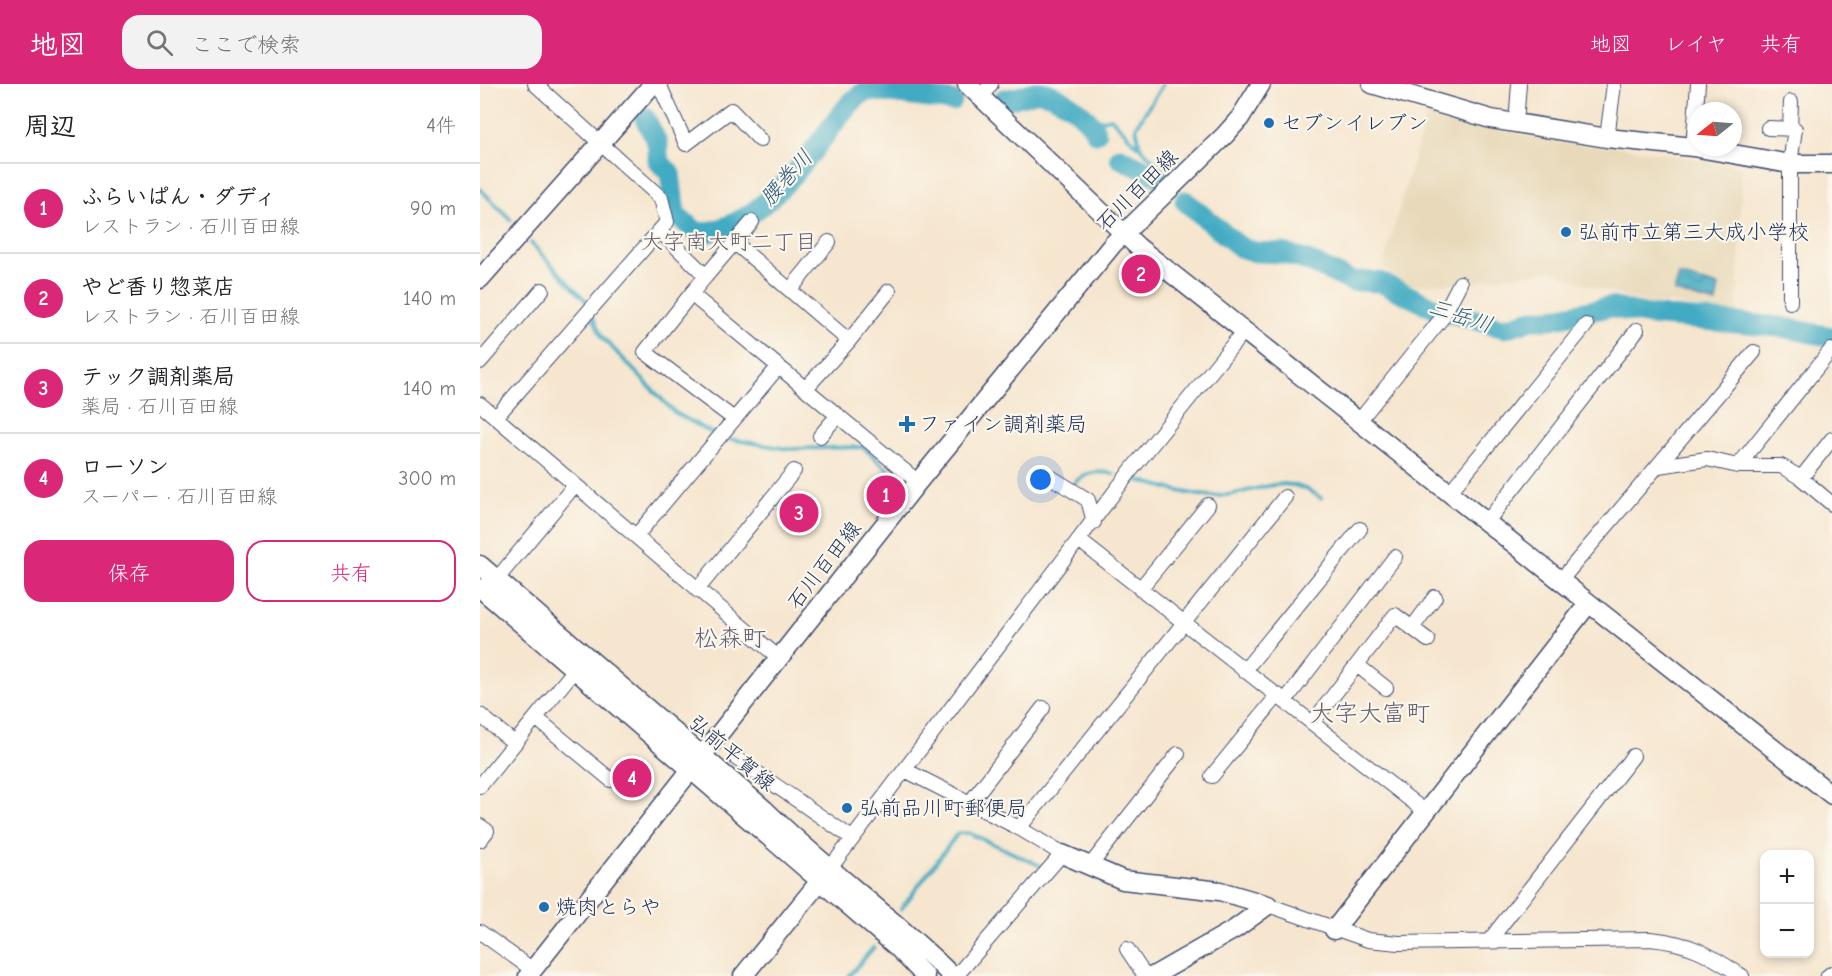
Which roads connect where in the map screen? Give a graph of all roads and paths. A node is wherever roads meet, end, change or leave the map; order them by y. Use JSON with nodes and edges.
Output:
{"nodes":[{"id":1,"x":535,"y":84,"type":"edge"},
{"id":2,"x":654,"y":84,"type":"edge"},
{"id":3,"x":659,"y":84,"type":"edge"},
{"id":4,"x":967,"y":84,"type":"edge"},
{"id":5,"x":1261,"y":84,"type":"edge"},
{"id":6,"x":1372,"y":84,"type":"edge"},
{"id":7,"x":1519,"y":84,"type":"edge"},
{"id":8,"x":1614,"y":84,"type":"edge"},
{"id":9,"x":1698,"y":84,"type":"edge"},
{"id":10,"x":986,"y":91,"type":"edge"},
{"id":11,"x":1697,"y":102,"type":"edge"},
{"id":12,"x":1791,"y":102,"type":"dead end"},
{"id":13,"x":1516,"y":123,"type":"junction"},
{"id":14,"x":1768,"y":128,"type":"dead end"},
{"id":15,"x":1790,"y":129,"type":"junction"},
{"id":16,"x":1607,"y":138,"type":"junction"},
{"id":17,"x":760,"y":140,"type":"dead end"},
{"id":18,"x":600,"y":143,"type":"junction"},
{"id":19,"x":1688,"y":146,"type":"edge"},
{"id":20,"x":1742,"y":156,"type":"edge"},
{"id":21,"x":1790,"y":164,"type":"junction"},
{"id":22,"x":1832,"y":164,"type":"edge"},
{"id":23,"x":752,"y":222,"type":"dead end"},
{"id":24,"x":660,"y":231,"type":"junction"},
{"id":25,"x":1122,"y":233,"type":"junction"},
{"id":26,"x":734,"y":242,"type":"junction"},
{"id":27,"x":829,"y":242,"type":"dead end"},
{"id":28,"x":706,"y":276,"type":"junction"},
{"id":29,"x":480,"y":279,"type":"edge"},
{"id":30,"x":1460,"y":283,"type":"dead end"},
{"id":31,"x":542,"y":290,"type":"dead end"},
{"id":32,"x":790,"y":290,"type":"junction"},
{"id":33,"x":889,"y":291,"type":"dead end"},
{"id":34,"x":691,"y":294,"type":"junction"},
{"id":35,"x":1790,"y":302,"type":"dead end"},
{"id":36,"x":1586,"y":325,"type":"dead end"},
{"id":37,"x":1244,"y":330,"type":"junction"},
{"id":38,"x":1637,"y":330,"type":"dead end"},
{"id":39,"x":849,"y":341,"type":"junction"},
{"id":40,"x":1831,"y":350,"type":"edge"},
{"id":41,"x":1754,"y":352,"type":"dead end"},
{"id":42,"x":480,"y":362,"type":"edge"},
{"id":43,"x":778,"y":366,"type":"junction"},
{"id":44,"x":806,"y":388,"type":"junction"},
{"id":45,"x":480,"y":404,"type":"edge"},
{"id":46,"x":838,"y":415,"type":"junction"},
{"id":47,"x":496,"y":417,"type":"junction"},
{"id":48,"x":734,"y":418,"type":"junction"},
{"id":49,"x":1359,"y":421,"type":"junction"},
{"id":50,"x":820,"y":436,"type":"dead end"},
{"id":51,"x":1832,"y":439,"type":"edge"},
{"id":52,"x":1658,"y":466,"type":"junction"},
{"id":53,"x":1738,"y":466,"type":"junction"},
{"id":54,"x":794,"y":471,"type":"dead end"},
{"id":55,"x":1801,"y":478,"type":"junction"},
{"id":56,"x":1049,"y":481,"type":"dead end"},
{"id":57,"x":918,"y":482,"type":"junction"},
{"id":58,"x":574,"y":486,"type":"junction"},
{"id":59,"x":1449,"y":493,"type":"junction"},
{"id":60,"x":1285,"y":497,"type":"dead end"},
{"id":61,"x":1832,"y":504,"type":"edge"},
{"id":62,"x":1208,"y":505,"type":"dead end"},
{"id":63,"x":1094,"y":522,"type":"junction"},
{"id":64,"x":1486,"y":523,"type":"junction"},
{"id":65,"x":1360,"y":529,"type":"dead end"},
{"id":66,"x":636,"y":536,"type":"junction"},
{"id":67,"x":1080,"y":541,"type":"junction"},
{"id":68,"x":1395,"y":557,"type":"dead end"},
{"id":69,"x":480,"y":566,"type":"edge"},
{"id":70,"x":1560,"y":581,"type":"junction"},
{"id":71,"x":1140,"y":589,"type":"junction"},
{"id":72,"x":485,"y":590,"type":"edge"},
{"id":73,"x":697,"y":590,"type":"junction"},
{"id":74,"x":1435,"y":597,"type":"dead end"},
{"id":75,"x":1588,"y":603,"type":"junction"},
{"id":76,"x":1184,"y":624,"type":"junction"},
{"id":77,"x":1412,"y":628,"type":"junction"},
{"id":78,"x":1428,"y":640,"type":"dead end"},
{"id":79,"x":778,"y":658,"type":"junction"},
{"id":80,"x":580,"y":664,"type":"junction"},
{"id":81,"x":1356,"y":665,"type":"junction"},
{"id":82,"x":1244,"y":670,"type":"junction"},
{"id":83,"x":1386,"y":688,"type":"dead end"},
{"id":84,"x":1282,"y":698,"type":"junction"},
{"id":85,"x":1042,"y":708,"type":"dead end"},
{"id":86,"x":480,"y":715,"type":"edge"},
{"id":87,"x":536,"y":718,"type":"junction"},
{"id":88,"x":1313,"y":722,"type":"junction"},
{"id":89,"x":513,"y":742,"type":"junction"},
{"id":90,"x":1178,"y":754,"type":"dead end"},
{"id":91,"x":1633,"y":756,"type":"dead end"},
{"id":92,"x":737,"y":759,"type":"dead end"},
{"id":93,"x":696,"y":762,"type":"junction"},
{"id":94,"x":905,"y":770,"type":"junction"},
{"id":95,"x":1212,"y":776,"type":"dead end"},
{"id":96,"x":611,"y":780,"type":"dead end"},
{"id":97,"x":480,"y":786,"type":"edge"},
{"id":98,"x":1832,"y":795,"type":"edge"},
{"id":99,"x":969,"y":804,"type":"junction"},
{"id":100,"x":1427,"y":813,"type":"junction"},
{"id":101,"x":480,"y":826,"type":"edge"},
{"id":102,"x":1019,"y":828,"type":"junction"},
{"id":103,"x":852,"y":838,"type":"junction"},
{"id":104,"x":480,"y":840,"type":"edge"},
{"id":105,"x":1062,"y":854,"type":"junction"},
{"id":106,"x":1089,"y":867,"type":"junction"},
{"id":107,"x":825,"y":874,"type":"junction"},
{"id":108,"x":1268,"y":905,"type":"junction"},
{"id":109,"x":1334,"y":930,"type":"junction"},
{"id":110,"x":480,"y":932,"type":"edge"},
{"id":111,"x":1489,"y":941,"type":"junction"},
{"id":112,"x":1127,"y":949,"type":"dead end"},
{"id":113,"x":531,"y":973,"type":"edge"},
{"id":114,"x":1832,"y":973,"type":"edge"},
{"id":115,"x":743,"y":976,"type":"edge"},
{"id":116,"x":925,"y":976,"type":"edge"},
{"id":117,"x":954,"y":976,"type":"edge"},
{"id":118,"x":1145,"y":976,"type":"edge"},
{"id":119,"x":1153,"y":976,"type":"edge"},
{"id":120,"x":1742,"y":976,"type":"edge"},
{"id":121,"x":1828,"y":976,"type":"edge"}],
"edges":[{"from":1,"to":18,"type":"street"},
{"from":2,"to":18,"type":"street"},
{"from":3,"to":17,"type":"street"},
{"from":4,"to":10,"type":"street"},
{"from":5,"to":25,"type":"street","name":"石川百田線"},
{"from":6,"to":13,"type":"street"},
{"from":7,"to":13,"type":"street"},
{"from":8,"to":16,"type":"street"},
{"from":9,"to":11,"type":"street"},
{"from":10,"to":25,"type":"street"},
{"from":12,"to":15,"type":"street"},
{"from":13,"to":16,"type":"street"},
{"from":14,"to":15,"type":"street"},
{"from":15,"to":21,"type":"street"},
{"from":16,"to":19,"type":"street"},
{"from":18,"to":24,"type":"street"},
{"from":18,"to":29,"type":"street"},
{"from":20,"to":21,"type":"street"},
{"from":21,"to":22,"type":"street"},
{"from":21,"to":35,"type":"street"},
{"from":23,"to":26,"type":"street"},
{"from":24,"to":28,"type":"street"},
{"from":24,"to":47,"type":"street"},
{"from":25,"to":37,"type":"street"},
{"from":25,"to":57,"type":"street","name":"石川百田線"},
{"from":26,"to":28,"type":"street"},
{"from":26,"to":32,"type":"street"},
{"from":27,"to":32,"type":"street"},
{"from":28,"to":34,"type":"street"},
{"from":30,"to":49,"type":"street"},
{"from":31,"to":42,"type":"street"},
{"from":32,"to":39,"type":"street"},
{"from":33,"to":39,"type":"street"},
{"from":34,"to":43,"type":"street"},
{"from":34,"to":48,"type":"street"},
{"from":36,"to":59,"type":"street"},
{"from":37,"to":49,"type":"street"},
{"from":37,"to":63,"type":"street"},
{"from":38,"to":64,"type":"street"},
{"from":39,"to":44,"type":"street"},
{"from":40,"to":53,"type":"street"},
{"from":41,"to":52,"type":"street"},
{"from":43,"to":44,"type":"street"},
{"from":43,"to":48,"type":"street"},
{"from":44,"to":46,"type":"street"},
{"from":45,"to":47,"type":"street"},
{"from":46,"to":50,"type":"street"},
{"from":46,"to":57,"type":"street"},
{"from":47,"to":58,"type":"street"},
{"from":48,"to":66,"type":"street"},
{"from":49,"to":59,"type":"street"},
{"from":51,"to":55,"type":"street"},
{"from":52,"to":53,"type":"street"},
{"from":52,"to":70,"type":"street"},
{"from":53,"to":55,"type":"street"},
{"from":54,"to":73,"type":"street"},
{"from":55,"to":61,"type":"street"},
{"from":56,"to":63,"type":"street"},
{"from":57,"to":79,"type":"street","name":"石川百田線"},
{"from":58,"to":66,"type":"street"},
{"from":58,"to":72,"type":"street"},
{"from":59,"to":64,"type":"street"},
{"from":60,"to":76,"type":"street"},
{"from":62,"to":71,"type":"street"},
{"from":63,"to":67,"type":"street"},
{"from":64,"to":70,"type":"street"},
{"from":65,"to":82,"type":"street"},
{"from":66,"to":73,"type":"street"},
{"from":67,"to":71,"type":"street"},
{"from":67,"to":94,"type":"street"},
{"from":68,"to":84,"type":"street"},
{"from":69,"to":72,"type":"street","name":"弘前平賀線"},
{"from":70,"to":75,"type":"street"},
{"from":71,"to":76,"type":"street"},
{"from":72,"to":80,"type":"street","name":"弘前平賀線"},
{"from":73,"to":79,"type":"street"},
{"from":74,"to":77,"type":"street"},
{"from":75,"to":98,"type":"street"},
{"from":75,"to":100,"type":"street"},
{"from":76,"to":82,"type":"street"},
{"from":76,"to":102,"type":"street"},
{"from":77,"to":78,"type":"street"},
{"from":77,"to":81,"type":"street"},
{"from":79,"to":93,"type":"street","name":"石川百田線"},
{"from":80,"to":87,"type":"street"},
{"from":80,"to":93,"type":"street","name":"弘前平賀線"},
{"from":81,"to":83,"type":"street"},
{"from":81,"to":88,"type":"street"},
{"from":82,"to":84,"type":"street"},
{"from":84,"to":88,"type":"street"},
{"from":84,"to":95,"type":"street"},
{"from":85,"to":99,"type":"street"},
{"from":86,"to":89,"type":"street"},
{"from":87,"to":89,"type":"street"},
{"from":87,"to":96,"type":"street"},
{"from":88,"to":100,"type":"street"},
{"from":89,"to":97,"type":"street"},
{"from":90,"to":106,"type":"street"},
{"from":91,"to":111,"type":"street"},
{"from":92,"to":103,"type":"street"},
{"from":93,"to":107,"type":"street","name":"弘前平賀線"},
{"from":93,"to":113,"type":"street","name":"石川百田線"},
{"from":94,"to":99,"type":"street"},
{"from":94,"to":103,"type":"street"},
{"from":99,"to":102,"type":"street"},
{"from":100,"to":109,"type":"street"},
{"from":101,"to":104,"type":"street"},
{"from":102,"to":105,"type":"street"},
{"from":103,"to":107,"type":"street"},
{"from":105,"to":106,"type":"street"},
{"from":105,"to":117,"type":"street"},
{"from":106,"to":108,"type":"street"},
{"from":107,"to":115,"type":"street"},
{"from":107,"to":116,"type":"street","name":"弘前平賀線"},
{"from":107,"to":117,"type":"street","name":"弘前平賀線"},
{"from":108,"to":109,"type":"street"},
{"from":108,"to":119,"type":"street"},
{"from":109,"to":111,"type":"street"},
{"from":110,"to":113,"type":"street"},
{"from":111,"to":120,"type":"street"},
{"from":112,"to":118,"type":"street"},
{"from":114,"to":121,"type":"street"}]}
